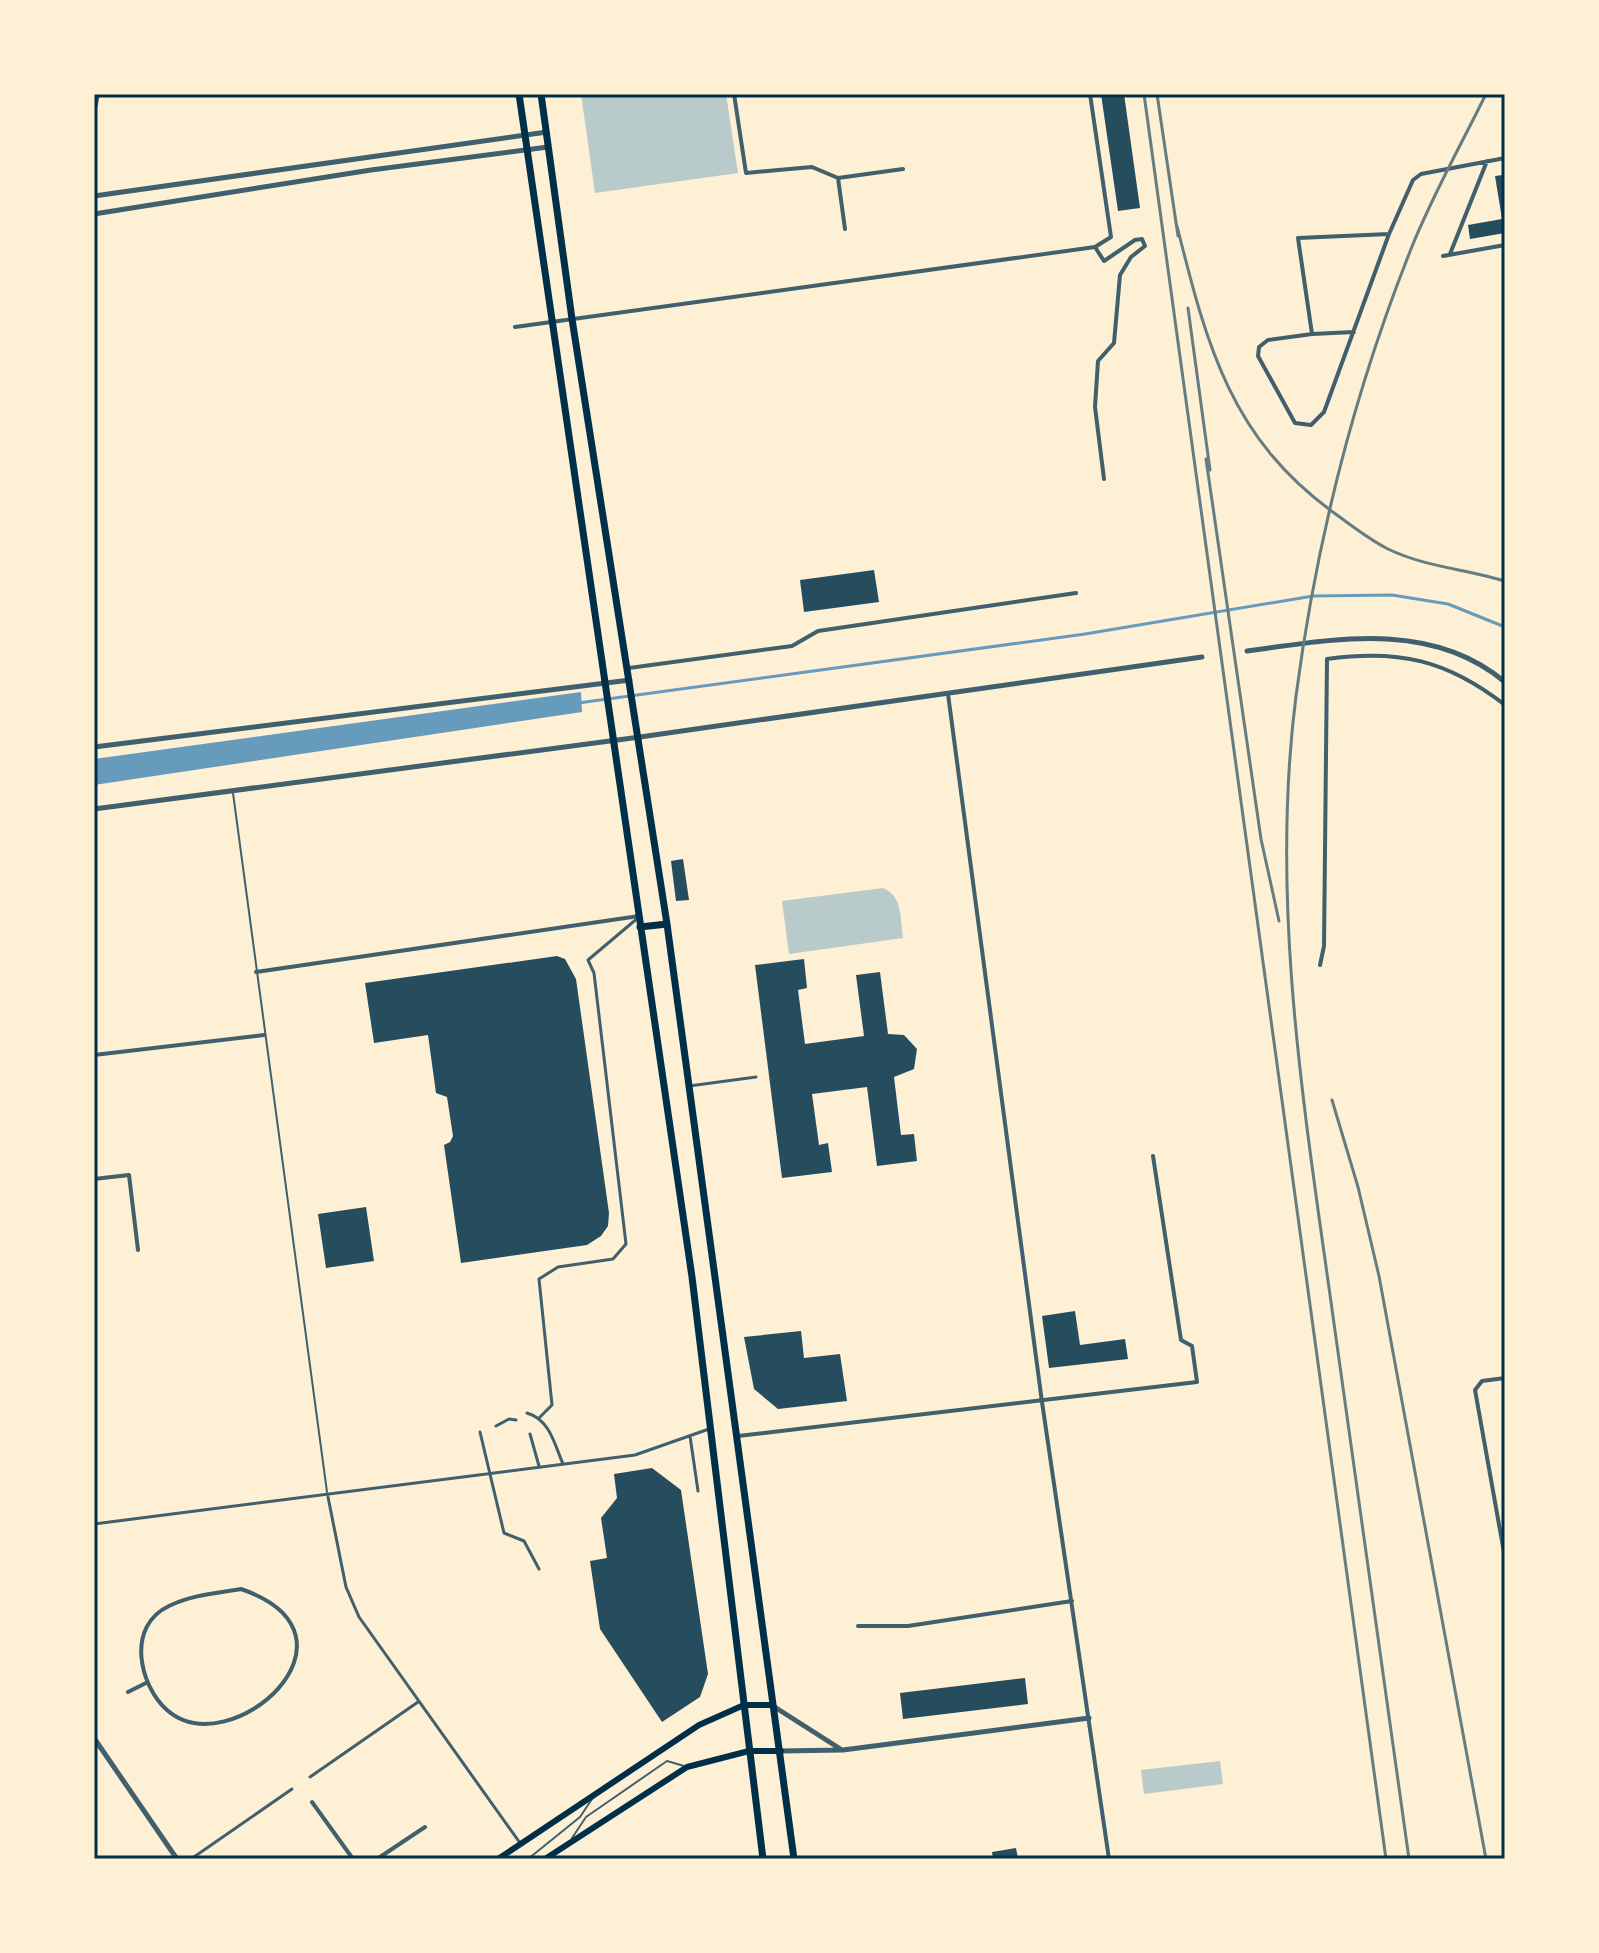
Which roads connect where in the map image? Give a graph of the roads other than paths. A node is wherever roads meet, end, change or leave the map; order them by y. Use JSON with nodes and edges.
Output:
{"nodes":[{"id":1,"x":98,"y":94,"type":"edge"},
{"id":2,"x":519,"y":94,"type":"edge"},
{"id":3,"x":541,"y":94,"type":"edge"},
{"id":4,"x":734,"y":94,"type":"edge"},
{"id":5,"x":1090,"y":94,"type":"edge"},
{"id":6,"x":94,"y":113,"type":"edge"},
{"id":7,"x":547,"y":132,"type":"junction"},
{"id":8,"x":525,"y":134,"type":"junction"},
{"id":9,"x":549,"y":149,"type":"junction"},
{"id":10,"x":527,"y":150,"type":"junction"},
{"id":11,"x":1505,"y":158,"type":"edge"},
{"id":12,"x":1487,"y":161,"type":"junction"},
{"id":13,"x":903,"y":169,"type":"dead end"},
{"id":14,"x":838,"y":178,"type":"junction"},
{"id":15,"x":94,"y":196,"type":"edge"},
{"id":16,"x":94,"y":214,"type":"edge"},
{"id":17,"x":845,"y":229,"type":"dead end"},
{"id":18,"x":1389,"y":234,"type":"junction"},
{"id":19,"x":1505,"y":245,"type":"edge"},
{"id":20,"x":1095,"y":247,"type":"junction"},
{"id":21,"x":1450,"y":254,"type":"junction"},
{"id":22,"x":1443,"y":256,"type":"dead end"},
{"id":23,"x":572,"y":319,"type":"junction"},
{"id":24,"x":550,"y":322,"type":"junction"},
{"id":25,"x":515,"y":327,"type":"dead end"},
{"id":26,"x":1354,"y":332,"type":"junction"},
{"id":27,"x":1312,"y":334,"type":"junction"},
{"id":28,"x":1104,"y":479,"type":"dead end"},
{"id":29,"x":1076,"y":593,"type":"dead end"},
{"id":30,"x":1247,"y":651,"type":"dead end"},
{"id":31,"x":1202,"y":657,"type":"dead end"},
{"id":32,"x":629,"y":668,"type":"junction"},
{"id":33,"x":607,"y":681,"type":"junction"},
{"id":34,"x":1505,"y":682,"type":"edge"},
{"id":35,"x":632,"y":684,"type":"junction"},
{"id":36,"x":948,"y":692,"type":"junction"},
{"id":37,"x":1505,"y":705,"type":"edge"},
{"id":38,"x":640,"y":737,"type":"junction"},
{"id":39,"x":615,"y":739,"type":"junction"},
{"id":40,"x":94,"y":747,"type":"edge"},
{"id":41,"x":232,"y":790,"type":"junction"},
{"id":42,"x":94,"y":809,"type":"edge"},
{"id":43,"x":639,"y":916,"type":"junction"},
{"id":44,"x":667,"y":924,"type":"junction"},
{"id":45,"x":640,"y":927,"type":"junction"},
{"id":46,"x":1320,"y":965,"type":"dead end"},
{"id":47,"x":256,"y":972,"type":"junction"},
{"id":48,"x":264,"y":1035,"type":"junction"},
{"id":49,"x":94,"y":1055,"type":"edge"},
{"id":50,"x":756,"y":1077,"type":"dead end"},
{"id":51,"x":689,"y":1086,"type":"junction"},
{"id":52,"x":1153,"y":1156,"type":"dead end"},
{"id":53,"x":94,"y":1179,"type":"edge"},
{"id":54,"x":138,"y":1250,"type":"dead end"},
{"id":55,"x":1505,"y":1378,"type":"edge"},
{"id":56,"x":1042,"y":1402,"type":"junction"},
{"id":57,"x":527,"y":1413,"type":"dead end"},
{"id":58,"x":540,"y":1417,"type":"junction"},
{"id":59,"x":516,"y":1420,"type":"dead end"},
{"id":60,"x":496,"y":1426,"type":"dead end"},
{"id":61,"x":709,"y":1429,"type":"junction"},
{"id":62,"x":480,"y":1432,"type":"dead end"},
{"id":63,"x":530,"y":1434,"type":"dead end"},
{"id":64,"x":690,"y":1436,"type":"junction"},
{"id":65,"x":735,"y":1436,"type":"junction"},
{"id":66,"x":563,"y":1464,"type":"junction"},
{"id":67,"x":539,"y":1467,"type":"junction"},
{"id":68,"x":493,"y":1472,"type":"junction"},
{"id":69,"x":698,"y":1491,"type":"dead end"},
{"id":70,"x":328,"y":1497,"type":"junction"},
{"id":71,"x":94,"y":1524,"type":"edge"},
{"id":72,"x":1505,"y":1558,"type":"edge"},
{"id":73,"x":539,"y":1569,"type":"dead end"},
{"id":74,"x":1072,"y":1601,"type":"junction"},
{"id":75,"x":858,"y":1626,"type":"dead end"},
{"id":76,"x":146,"y":1683,"type":"junction"},
{"id":77,"x":128,"y":1692,"type":"dead end"},
{"id":78,"x":418,"y":1702,"type":"junction"},
{"id":79,"x":744,"y":1705,"type":"junction"},
{"id":80,"x":772,"y":1705,"type":"junction"},
{"id":81,"x":1089,"y":1718,"type":"junction"},
{"id":82,"x":94,"y":1738,"type":"edge"},
{"id":83,"x":843,"y":1750,"type":"junction"},
{"id":84,"x":749,"y":1751,"type":"junction"},
{"id":85,"x":781,"y":1751,"type":"junction"},
{"id":86,"x":687,"y":1767,"type":"junction"},
{"id":87,"x":310,"y":1777,"type":"dead end"},
{"id":88,"x":292,"y":1789,"type":"dead end"},
{"id":89,"x":597,"y":1792,"type":"junction"},
{"id":90,"x":312,"y":1802,"type":"dead end"},
{"id":91,"x":425,"y":1827,"type":"dead end"},
{"id":92,"x":570,"y":1842,"type":"junction"},
{"id":93,"x":520,"y":1843,"type":"junction"},
{"id":94,"x":177,"y":1859,"type":"edge"},
{"id":95,"x":191,"y":1859,"type":"edge"},
{"id":96,"x":353,"y":1859,"type":"edge"},
{"id":97,"x":377,"y":1859,"type":"edge"},
{"id":98,"x":498,"y":1859,"type":"edge"},
{"id":99,"x":528,"y":1859,"type":"edge"},
{"id":100,"x":545,"y":1859,"type":"edge"},
{"id":101,"x":763,"y":1859,"type":"edge"},
{"id":102,"x":794,"y":1859,"type":"edge"},
{"id":103,"x":1109,"y":1859,"type":"edge"}],
"edges":[{"from":1,"to":6,"type":"street"},
{"from":2,"to":8,"type":"main road"},
{"from":3,"to":7,"type":"main road"},
{"from":4,"to":14,"type":"street"},
{"from":5,"to":20,"type":"street"},
{"from":7,"to":8,"type":"street"},
{"from":7,"to":9,"type":"main road"},
{"from":8,"to":10,"type":"main road"},
{"from":8,"to":15,"type":"street"},
{"from":9,"to":10,"type":"street"},
{"from":9,"to":23,"type":"main road"},
{"from":10,"to":16,"type":"street"},
{"from":10,"to":24,"type":"main road"},
{"from":11,"to":12,"type":"street"},
{"from":12,"to":18,"type":"street"},
{"from":12,"to":21,"type":"street"},
{"from":13,"to":14,"type":"street"},
{"from":14,"to":17,"type":"street"},
{"from":18,"to":26,"type":"street"},
{"from":18,"to":27,"type":"street"},
{"from":19,"to":21,"type":"street"},
{"from":20,"to":23,"type":"street"},
{"from":20,"to":28,"type":"street"},
{"from":21,"to":22,"type":"street"},
{"from":23,"to":24,"type":"street"},
{"from":23,"to":32,"type":"main road"},
{"from":24,"to":25,"type":"street"},
{"from":24,"to":33,"type":"main road"},
{"from":26,"to":27,"type":"street"},
{"from":26,"to":27,"type":"street"},
{"from":29,"to":32,"type":"street"},
{"from":30,"to":34,"type":"street"},
{"from":31,"to":36,"type":"street"},
{"from":32,"to":35,"type":"main road"},
{"from":33,"to":35,"type":"street"},
{"from":33,"to":39,"type":"main road"},
{"from":33,"to":40,"type":"street"},
{"from":35,"to":38,"type":"main road"},
{"from":36,"to":38,"type":"street"},
{"from":36,"to":56,"type":"street"},
{"from":37,"to":46,"type":"street"},
{"from":38,"to":39,"type":"street"},
{"from":38,"to":44,"type":"main road"},
{"from":39,"to":41,"type":"street"},
{"from":39,"to":43,"type":"main road"},
{"from":41,"to":42,"type":"street"},
{"from":41,"to":47,"type":"lane"},
{"from":43,"to":45,"type":"main road"},
{"from":43,"to":47,"type":"street"},
{"from":43,"to":58,"type":"street"},
{"from":44,"to":45,"type":"main road"},
{"from":44,"to":51,"type":"main road"},
{"from":45,"to":61,"type":"main road"},
{"from":47,"to":48,"type":"lane"},
{"from":48,"to":49,"type":"street"},
{"from":48,"to":70,"type":"lane"},
{"from":50,"to":51,"type":"street"},
{"from":51,"to":65,"type":"main road"},
{"from":52,"to":56,"type":"street"},
{"from":53,"to":54,"type":"street"},
{"from":55,"to":72,"type":"street"},
{"from":56,"to":65,"type":"street"},
{"from":56,"to":74,"type":"street"},
{"from":57,"to":58,"type":"street"},
{"from":58,"to":66,"type":"street"},
{"from":59,"to":60,"type":"street"},
{"from":61,"to":64,"type":"street"},
{"from":61,"to":79,"type":"main road"},
{"from":62,"to":68,"type":"street"},
{"from":63,"to":67,"type":"street"},
{"from":64,"to":66,"type":"street"},
{"from":64,"to":69,"type":"street"},
{"from":65,"to":80,"type":"main road"},
{"from":66,"to":67,"type":"street"},
{"from":67,"to":68,"type":"street"},
{"from":68,"to":70,"type":"street"},
{"from":68,"to":73,"type":"street"},
{"from":70,"to":71,"type":"street"},
{"from":70,"to":78,"type":"street"},
{"from":74,"to":75,"type":"street"},
{"from":74,"to":81,"type":"street"},
{"from":76,"to":76,"type":"street"},
{"from":76,"to":77,"type":"street"},
{"from":78,"to":87,"type":"street"},
{"from":78,"to":93,"type":"street"},
{"from":79,"to":80,"type":"main road"},
{"from":79,"to":84,"type":"main road"},
{"from":79,"to":89,"type":"main road"},
{"from":80,"to":83,"type":"street"},
{"from":80,"to":85,"type":"main road"},
{"from":81,"to":83,"type":"street"},
{"from":81,"to":103,"type":"street"},
{"from":82,"to":94,"type":"street"},
{"from":83,"to":85,"type":"street"},
{"from":84,"to":85,"type":"main road"},
{"from":84,"to":86,"type":"main road"},
{"from":84,"to":101,"type":"main road"},
{"from":85,"to":102,"type":"main road"},
{"from":86,"to":92,"type":"main road"},
{"from":86,"to":92,"type":"lane"},
{"from":88,"to":95,"type":"street"},
{"from":89,"to":93,"type":"main road"},
{"from":89,"to":99,"type":"lane"},
{"from":90,"to":96,"type":"street"},
{"from":91,"to":97,"type":"street"},
{"from":92,"to":100,"type":"main road"},
{"from":93,"to":98,"type":"main road"}]}
